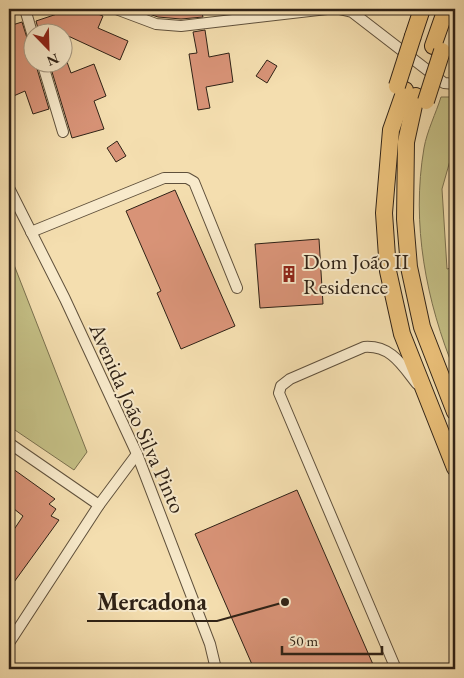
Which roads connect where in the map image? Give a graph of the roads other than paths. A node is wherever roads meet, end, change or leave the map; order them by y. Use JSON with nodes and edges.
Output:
{"nodes":[{"id":1,"x":15,"y":9,"type":"edge"},
{"id":2,"x":25,"y":9,"type":"edge"},
{"id":3,"x":116,"y":9,"type":"edge"},
{"id":4,"x":327,"y":9,"type":"edge"},
{"id":5,"x":339,"y":9,"type":"edge"},
{"id":6,"x":422,"y":9,"type":"edge"},
{"id":7,"x":434,"y":9,"type":"edge"},
{"id":8,"x":446,"y":9,"type":"edge"},
{"id":9,"x":9,"y":11,"type":"edge"},
{"id":10,"x":455,"y":15,"type":"edge"},
{"id":11,"x":29,"y":22,"type":"edge"},
{"id":12,"x":428,"y":44,"type":"junction"},
{"id":13,"x":45,"y":72,"type":"edge"},
{"id":14,"x":455,"y":84,"type":"edge"},
{"id":15,"x":411,"y":93,"type":"junction"},
{"id":16,"x":63,"y":132,"type":"dead end"},
{"id":17,"x":9,"y":188,"type":"edge"},
{"id":18,"x":31,"y":232,"type":"junction"},
{"id":19,"x":237,"y":288,"type":"dead end"},
{"id":20,"x":427,"y":396,"type":"junction"},
{"id":21,"x":455,"y":412,"type":"edge"},
{"id":22,"x":9,"y":442,"type":"edge"},
{"id":23,"x":137,"y":454,"type":"junction"},
{"id":24,"x":455,"y":468,"type":"edge"},
{"id":25,"x":99,"y":505,"type":"junction"},
{"id":26,"x":9,"y":643,"type":"edge"},
{"id":27,"x":216,"y":669,"type":"edge"},
{"id":28,"x":396,"y":669,"type":"edge"}],
"edges":[{"from":1,"to":9,"type":"street"},
{"from":2,"to":11,"type":"street"},
{"from":3,"to":4,"type":"street"},
{"from":5,"to":14,"type":"street"},
{"from":6,"to":12,"type":"main road"},
{"from":7,"to":12,"type":"main road"},
{"from":8,"to":12,"type":"main road"},
{"from":10,"to":12,"type":"main road"},
{"from":12,"to":15,"type":"main road"},
{"from":12,"to":15,"type":"main road","bridge":true},
{"from":13,"to":16,"type":"street"},
{"from":15,"to":20,"type":"main road"},
{"from":15,"to":21,"type":"main road"},
{"from":17,"to":18,"type":"street","name":"Avenida João Silva Pinto"},
{"from":18,"to":19,"type":"street"},
{"from":18,"to":23,"type":"street","name":"Avenida João Silva Pinto"},
{"from":20,"to":24,"type":"main road"},
{"from":20,"to":28,"type":"street"},
{"from":22,"to":25,"type":"street"},
{"from":23,"to":25,"type":"street"},
{"from":23,"to":27,"type":"street","name":"Avenida João Silva Pinto"},
{"from":25,"to":26,"type":"street"}]}
